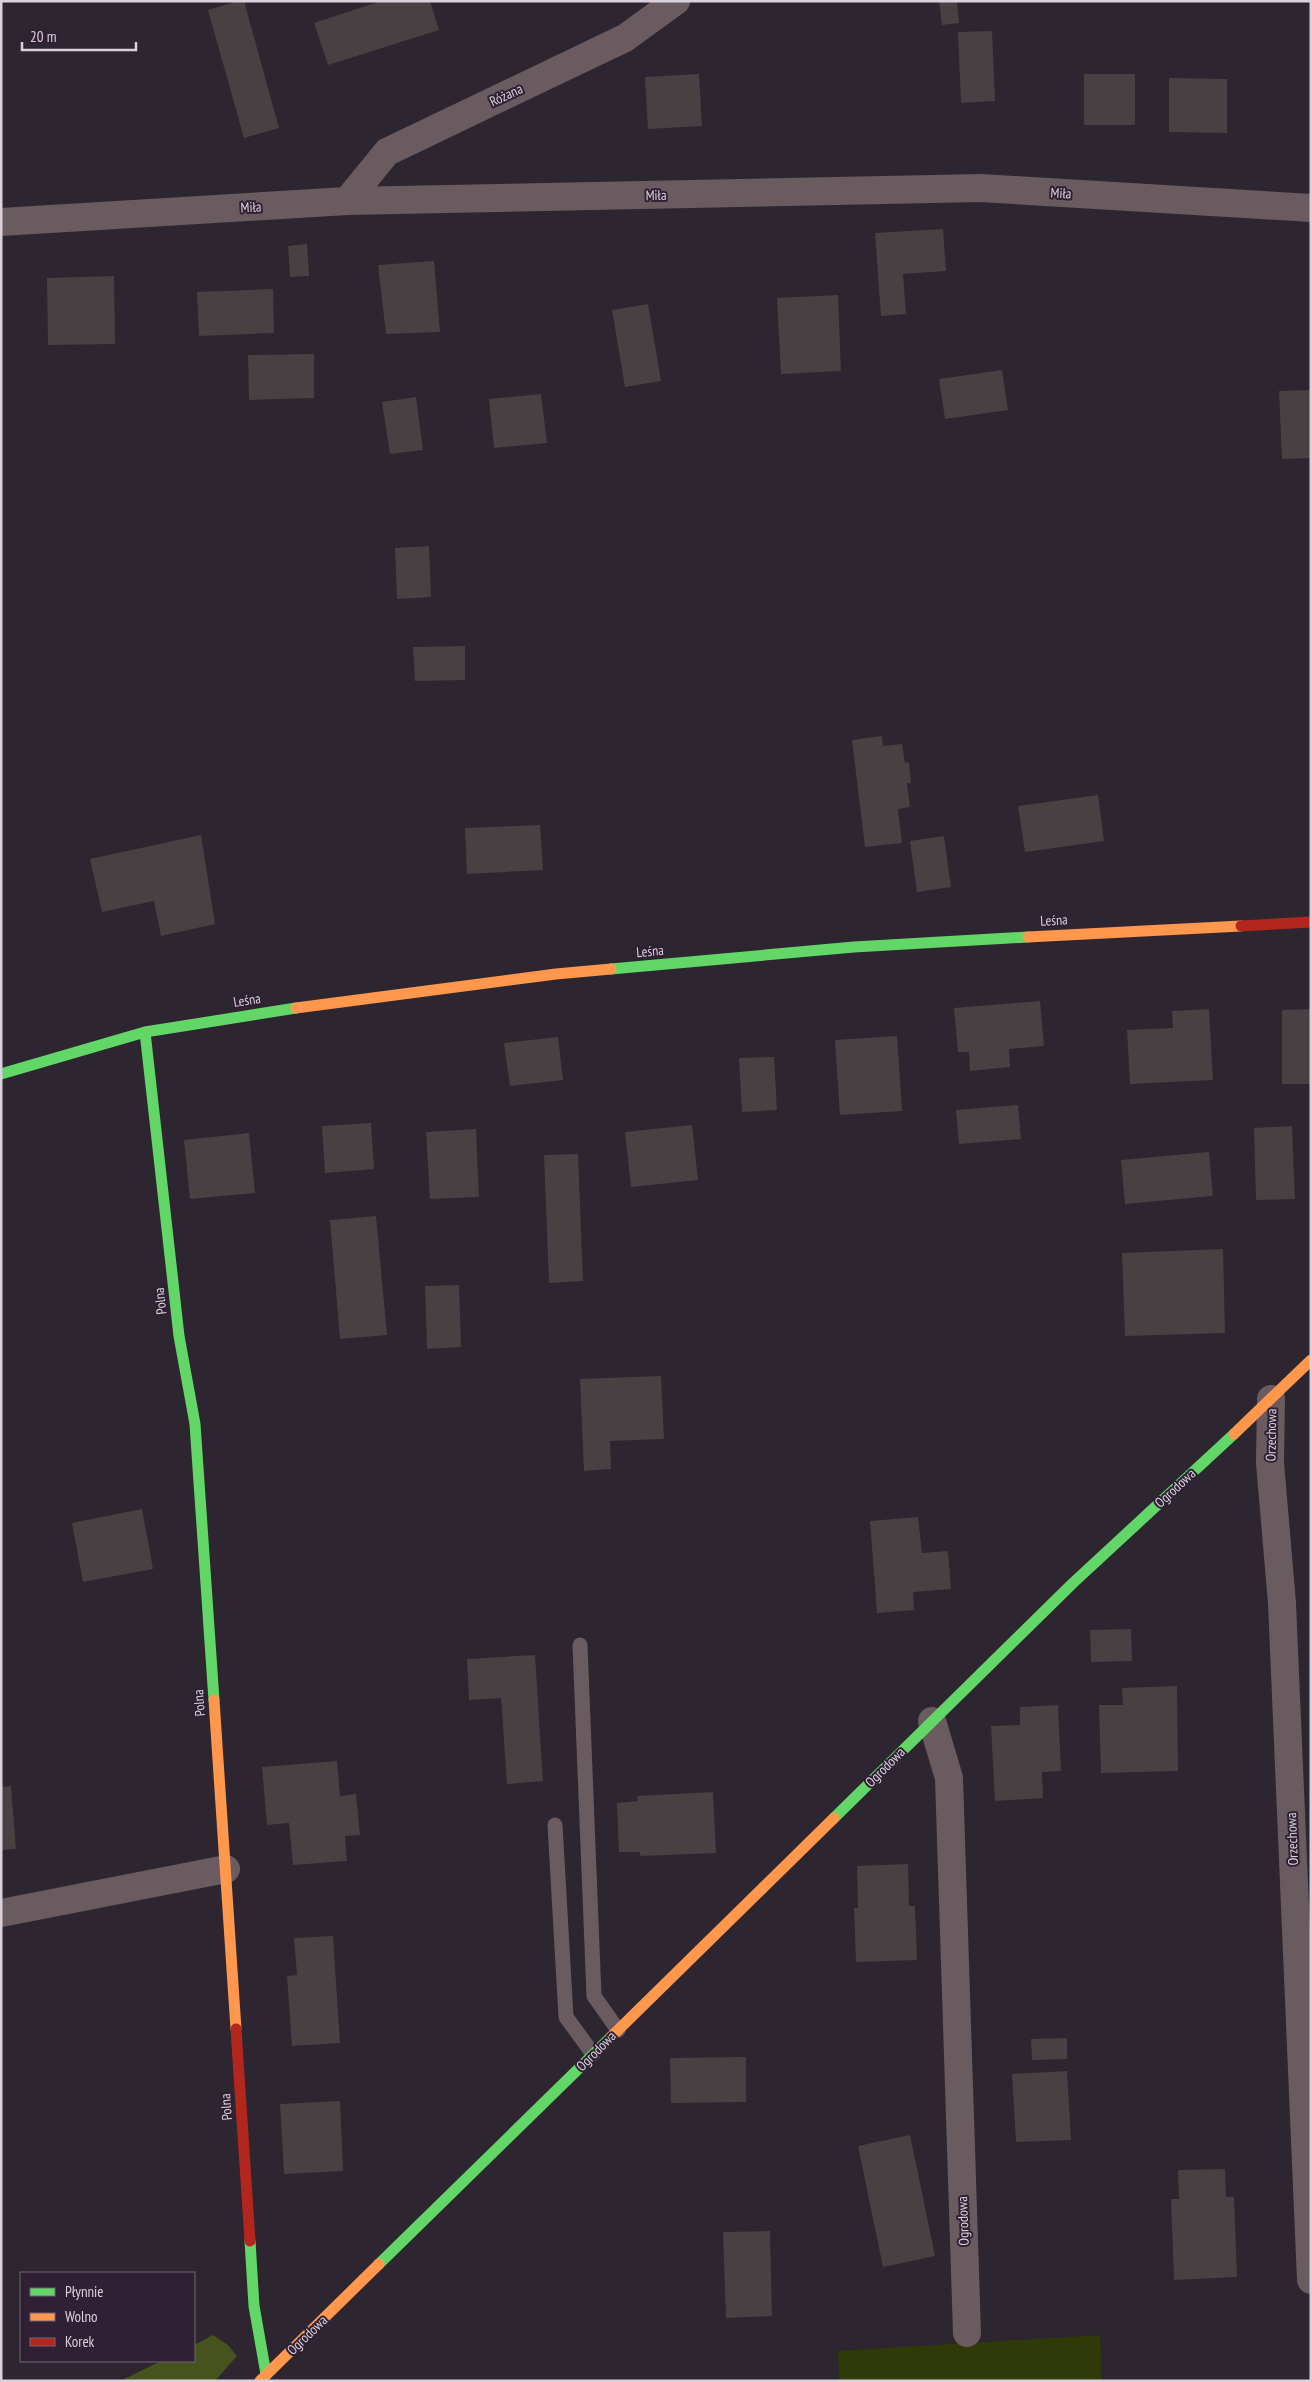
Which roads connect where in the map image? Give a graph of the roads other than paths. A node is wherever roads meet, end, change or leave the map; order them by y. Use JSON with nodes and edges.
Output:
{"nodes":[{"id":1,"x":676,"y":1,"type":"edge"},
{"id":2,"x":347,"y":201,"type":"junction"},
{"id":3,"x":1311,"y":208,"type":"edge"},
{"id":4,"x":1,"y":222,"type":"edge"},
{"id":5,"x":1311,"y":922,"type":"edge"},
{"id":6,"x":145,"y":1032,"type":"junction"},
{"id":7,"x":1,"y":1074,"type":"edge"},
{"id":8,"x":1311,"y":1360,"type":"edge"},
{"id":9,"x":1271,"y":1400,"type":"junction"},
{"id":10,"x":580,"y":1645,"type":"dead end"},
{"id":11,"x":932,"y":1721,"type":"junction"},
{"id":12,"x":555,"y":1825,"type":"dead end"},
{"id":13,"x":226,"y":1869,"type":"junction"},
{"id":14,"x":1,"y":1914,"type":"edge"},
{"id":15,"x":618,"y":2030,"type":"junction"},
{"id":16,"x":593,"y":2054,"type":"junction"},
{"id":17,"x":1311,"y":2280,"type":"edge"},
{"id":18,"x":967,"y":2333,"type":"dead end"},
{"id":19,"x":263,"y":2378,"type":"edge"}],
"edges":[{"from":1,"to":2,"type":"street","name":"Różana"},
{"from":2,"to":3,"type":"street","name":"Miła"},
{"from":2,"to":4,"type":"street","name":"Miła"},
{"from":5,"to":6,"type":"street","name":"Leśna"},
{"from":6,"to":7,"type":"street","name":"Leśna"},
{"from":6,"to":13,"type":"street","name":"Polna"},
{"from":8,"to":9,"type":"street","name":"Ogrodowa"},
{"from":9,"to":11,"type":"street","name":"Ogrodowa"},
{"from":9,"to":17,"type":"street","name":"Orzechowa"},
{"from":10,"to":15,"type":"lane"},
{"from":11,"to":15,"type":"street","name":"Ogrodowa"},
{"from":11,"to":18,"type":"street","name":"Ogrodowa"},
{"from":12,"to":16,"type":"lane"},
{"from":13,"to":14,"type":"street"},
{"from":13,"to":19,"type":"street","name":"Polna"},
{"from":15,"to":16,"type":"street","name":"Ogrodowa"},
{"from":16,"to":19,"type":"street","name":"Ogrodowa"}]}
